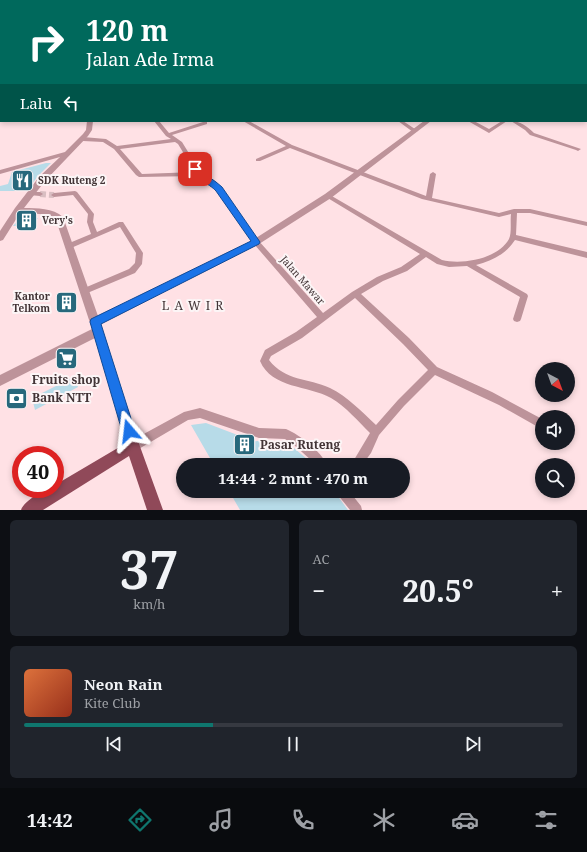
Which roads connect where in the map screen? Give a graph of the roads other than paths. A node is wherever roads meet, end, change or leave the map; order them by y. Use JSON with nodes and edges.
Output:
{"nodes":[{"id":1,"x":90,"y":122,"type":"edge"},
{"id":2,"x":157,"y":122,"type":"edge"},
{"id":3,"x":247,"y":122,"type":"edge"},
{"id":4,"x":402,"y":122,"type":"edge"},
{"id":5,"x":427,"y":122,"type":"edge"},
{"id":6,"x":472,"y":122,"type":"edge"},
{"id":7,"x":503,"y":122,"type":"edge"},
{"id":8,"x":515,"y":122,"type":"edge"},
{"id":9,"x":205,"y":123,"type":"dead end"},
{"id":10,"x":416,"y":131,"type":"junction"},
{"id":11,"x":168,"y":135,"type":"junction"},
{"id":12,"x":83,"y":139,"type":"junction"},
{"id":13,"x":176,"y":140,"type":"junction"},
{"id":14,"x":290,"y":146,"type":"junction"},
{"id":15,"x":116,"y":148,"type":"junction"},
{"id":16,"x":578,"y":149,"type":"dead end"},
{"id":17,"x":67,"y":153,"type":"junction"},
{"id":18,"x":49,"y":159,"type":"junction"},
{"id":19,"x":258,"y":160,"type":"dead end"},
{"id":20,"x":56,"y":164,"type":"junction"},
{"id":21,"x":0,"y":172,"type":"edge"},
{"id":22,"x":358,"y":173,"type":"junction"},
{"id":23,"x":199,"y":174,"type":"junction"},
{"id":24,"x":433,"y":174,"type":"dead end"},
{"id":25,"x":31,"y":194,"type":"junction"},
{"id":26,"x":40,"y":194,"type":"tunnel mouth"},
{"id":27,"x":54,"y":195,"type":"tunnel mouth"},
{"id":28,"x":328,"y":196,"type":"junction"},
{"id":29,"x":429,"y":199,"type":"junction"},
{"id":30,"x":18,"y":210,"type":"junction"},
{"id":31,"x":514,"y":211,"type":"junction"},
{"id":32,"x":587,"y":224,"type":"edge"},
{"id":33,"x":95,"y":235,"type":"junction"},
{"id":34,"x":513,"y":237,"type":"junction"},
{"id":35,"x":0,"y":238,"type":"edge"},
{"id":36,"x":256,"y":242,"type":"junction"},
{"id":37,"x":69,"y":246,"type":"junction"},
{"id":38,"x":426,"y":253,"type":"junction"},
{"id":39,"x":587,"y":255,"type":"edge"},
{"id":40,"x":467,"y":263,"type":"junction"},
{"id":41,"x":85,"y":291,"type":"junction"},
{"id":42,"x":355,"y":294,"type":"junction"},
{"id":43,"x":322,"y":318,"type":"junction"},
{"id":44,"x":517,"y":319,"type":"dead end"},
{"id":45,"x":96,"y":327,"type":"junction"},
{"id":46,"x":434,"y":370,"type":"junction"},
{"id":47,"x":0,"y":381,"type":"edge"},
{"id":48,"x":535,"y":420,"type":"edge"},
{"id":49,"x":376,"y":432,"type":"junction"},
{"id":50,"x":133,"y":446,"type":"junction"},
{"id":51,"x":317,"y":458,"type":"edge"},
{"id":52,"x":361,"y":458,"type":"edge"},
{"id":53,"x":348,"y":498,"type":"edge"},
{"id":54,"x":29,"y":510,"type":"edge"},
{"id":55,"x":155,"y":510,"type":"edge"},
{"id":56,"x":357,"y":510,"type":"edge"}],
"edges":[{"from":1,"to":12,"type":"street"},
{"from":2,"to":11,"type":"street","name":"Jalan Mawar"},
{"from":3,"to":14,"type":"street"},
{"from":4,"to":10,"type":"street"},
{"from":5,"to":10,"type":"street"},
{"from":6,"to":7,"type":"street"},
{"from":8,"to":16,"type":"street"},
{"from":9,"to":11,"type":"street"},
{"from":10,"to":22,"type":"street"},
{"from":11,"to":13,"type":"street","name":"Jalan Mawar"},
{"from":12,"to":15,"type":"street"},
{"from":12,"to":17,"type":"street"},
{"from":13,"to":15,"type":"street"},
{"from":13,"to":23,"type":"street","name":"Jalan Mawar"},
{"from":14,"to":19,"type":"street"},
{"from":14,"to":22,"type":"street"},
{"from":15,"to":23,"type":"street"},
{"from":17,"to":18,"type":"street"},
{"from":17,"to":20,"type":"street"},
{"from":18,"to":20,"type":"street"},
{"from":18,"to":21,"type":"street"},
{"from":20,"to":25,"type":"street"},
{"from":22,"to":28,"type":"street"},
{"from":22,"to":29,"type":"street"},
{"from":23,"to":36,"type":"street","name":"Jalan Mawar"},
{"from":24,"to":29,"type":"street"},
{"from":25,"to":26,"type":"street"},
{"from":25,"to":30,"type":"street"},
{"from":27,"to":33,"type":"street"},
{"from":28,"to":36,"type":"street"},
{"from":28,"to":38,"type":"street"},
{"from":29,"to":31,"type":"street"},
{"from":30,"to":35,"type":"street"},
{"from":30,"to":37,"type":"street"},
{"from":31,"to":32,"type":"street"},
{"from":31,"to":34,"type":"street"},
{"from":33,"to":37,"type":"street"},
{"from":33,"to":41,"type":"street"},
{"from":34,"to":39,"type":"street"},
{"from":34,"to":40,"type":"street"},
{"from":36,"to":43,"type":"street","name":"Jalan Mawar"},
{"from":36,"to":45,"type":"street"},
{"from":37,"to":41,"type":"street"},
{"from":38,"to":40,"type":"street"},
{"from":38,"to":42,"type":"street"},
{"from":40,"to":44,"type":"street"},
{"from":41,"to":45,"type":"street"},
{"from":42,"to":43,"type":"street"},
{"from":42,"to":46,"type":"street"},
{"from":43,"to":49,"type":"street","name":"Jalan Mawar"},
{"from":45,"to":47,"type":"street"},
{"from":45,"to":50,"type":"street"},
{"from":46,"to":48,"type":"street"},
{"from":46,"to":49,"type":"street"},
{"from":49,"to":52,"type":"street"},
{"from":50,"to":51,"type":"street"},
{"from":50,"to":54,"type":"main road"},
{"from":50,"to":55,"type":"main road"},
{"from":53,"to":56,"type":"street"}]}
